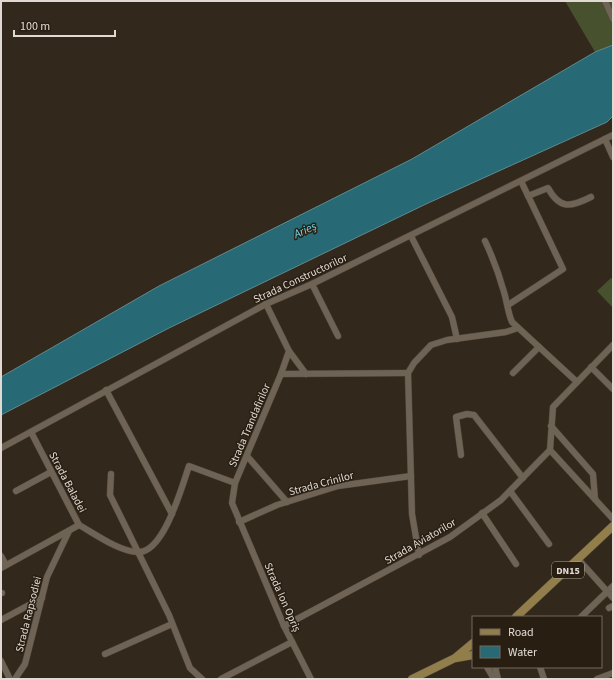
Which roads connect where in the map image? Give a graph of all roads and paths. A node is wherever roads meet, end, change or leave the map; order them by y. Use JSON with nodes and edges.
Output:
{"nodes":[{"id":1,"x":605,"y":1,"type":"edge"},
{"id":2,"x":613,"y":19,"type":"edge"},
{"id":3,"x":613,"y":135,"type":"edge"},
{"id":4,"x":605,"y":140,"type":"junction"},
{"id":5,"x":613,"y":157,"type":"edge"},
{"id":6,"x":521,"y":181,"type":"junction"},
{"id":7,"x":528,"y":196,"type":"junction"},
{"id":8,"x":591,"y":197,"type":"dead end"},
{"id":9,"x":411,"y":236,"type":"junction"},
{"id":10,"x":485,"y":241,"type":"dead end"},
{"id":11,"x":312,"y":284,"type":"junction"},
{"id":12,"x":266,"y":304,"type":"junction"},
{"id":13,"x":508,"y":305,"type":"junction"},
{"id":14,"x":518,"y":328,"type":"junction"},
{"id":15,"x":338,"y":336,"type":"dead end"},
{"id":16,"x":457,"y":339,"type":"junction"},
{"id":17,"x":613,"y":345,"type":"edge"},
{"id":18,"x":539,"y":347,"type":"junction"},
{"id":19,"x":289,"y":351,"type":"junction"},
{"id":20,"x":591,"y":367,"type":"junction"},
{"id":21,"x":408,"y":373,"type":"junction"},
{"id":22,"x":513,"y":373,"type":"dead end"},
{"id":23,"x":281,"y":374,"type":"junction"},
{"id":24,"x":306,"y":374,"type":"junction"},
{"id":25,"x":577,"y":382,"type":"junction"},
{"id":26,"x":613,"y":389,"type":"edge"},
{"id":27,"x":106,"y":390,"type":"junction"},
{"id":28,"x":551,"y":426,"type":"junction"},
{"id":29,"x":31,"y":432,"type":"junction"},
{"id":30,"x":1,"y":448,"type":"edge"},
{"id":31,"x":550,"y":450,"type":"junction"},
{"id":32,"x":461,"y":455,"type":"dead end"},
{"id":33,"x":247,"y":456,"type":"junction"},
{"id":34,"x":51,"y":472,"type":"junction"},
{"id":35,"x":111,"y":474,"type":"dead end"},
{"id":36,"x":411,"y":476,"type":"junction"},
{"id":37,"x":523,"y":478,"type":"junction"},
{"id":38,"x":235,"y":483,"type":"junction"},
{"id":39,"x":16,"y":491,"type":"dead end"},
{"id":40,"x":510,"y":491,"type":"junction"},
{"id":41,"x":595,"y":499,"type":"junction"},
{"id":42,"x":287,"y":502,"type":"junction"},
{"id":43,"x":172,"y":514,"type":"junction"},
{"id":44,"x":482,"y":514,"type":"junction"},
{"id":45,"x":613,"y":519,"type":"edge"},
{"id":46,"x":239,"y":522,"type":"junction"},
{"id":47,"x":79,"y":525,"type":"junction"},
{"id":48,"x":613,"y":526,"type":"edge"},
{"id":49,"x":70,"y":531,"type":"junction"},
{"id":50,"x":549,"y":544,"type":"dead end"},
{"id":51,"x":139,"y":552,"type":"junction"},
{"id":52,"x":420,"y":555,"type":"junction"},
{"id":53,"x":1,"y":556,"type":"edge"},
{"id":54,"x":579,"y":560,"type":"junction"},
{"id":55,"x":516,"y":564,"type":"dead end"},
{"id":56,"x":4,"y":567,"type":"edge"},
{"id":57,"x":613,"y":586,"type":"edge"},
{"id":58,"x":608,"y":592,"type":"junction"},
{"id":59,"x":42,"y":598,"type":"junction"},
{"id":60,"x":613,"y":598,"type":"edge"},
{"id":61,"x":517,"y":615,"type":"edge"},
{"id":62,"x":582,"y":616,"type":"edge"},
{"id":63,"x":1,"y":620,"type":"edge"},
{"id":64,"x":172,"y":624,"type":"junction"},
{"id":65,"x":284,"y":626,"type":"junction"},
{"id":66,"x":292,"y":642,"type":"junction"},
{"id":67,"x":472,"y":645,"type":"edge"},
{"id":68,"x":105,"y":654,"type":"dead end"},
{"id":69,"x":472,"y":655,"type":"edge"},
{"id":70,"x":455,"y":658,"type":"junction"},
{"id":71,"x":1,"y":661,"type":"edge"},
{"id":72,"x":488,"y":668,"type":"edge"},
{"id":73,"x":495,"y":668,"type":"edge"},
{"id":74,"x":540,"y":668,"type":"edge"},
{"id":75,"x":613,"y":673,"type":"edge"},
{"id":76,"x":10,"y":679,"type":"edge"},
{"id":77,"x":15,"y":679,"type":"edge"},
{"id":78,"x":202,"y":679,"type":"edge"},
{"id":79,"x":221,"y":679,"type":"edge"},
{"id":80,"x":311,"y":679,"type":"edge"},
{"id":81,"x":412,"y":679,"type":"edge"},
{"id":82,"x":494,"y":679,"type":"edge"},
{"id":83,"x":498,"y":679,"type":"edge"},
{"id":84,"x":544,"y":679,"type":"edge"},
{"id":85,"x":597,"y":679,"type":"edge"}],
"edges":[{"from":1,"to":2,"type":"street"},
{"from":3,"to":4,"type":"street","name":"Strada Constructorilor"},
{"from":4,"to":5,"type":"street"},
{"from":4,"to":6,"type":"street","name":"Strada Constructorilor"},
{"from":6,"to":7,"type":"street"},
{"from":6,"to":9,"type":"street","name":"Strada Constructorilor"},
{"from":7,"to":8,"type":"street"},
{"from":7,"to":13,"type":"street"},
{"from":9,"to":11,"type":"street","name":"Strada Constructorilor"},
{"from":9,"to":16,"type":"street"},
{"from":10,"to":13,"type":"street"},
{"from":11,"to":12,"type":"street","name":"Strada Constructorilor"},
{"from":11,"to":15,"type":"street"},
{"from":12,"to":19,"type":"street"},
{"from":12,"to":27,"type":"street","name":"Strada Constructorilor"},
{"from":13,"to":14,"type":"street"},
{"from":14,"to":16,"type":"street"},
{"from":14,"to":18,"type":"street"},
{"from":16,"to":21,"type":"street"},
{"from":17,"to":20,"type":"street"},
{"from":18,"to":22,"type":"street"},
{"from":18,"to":25,"type":"street"},
{"from":19,"to":23,"type":"street","name":"Strada Trandafirilor"},
{"from":19,"to":24,"type":"street"},
{"from":20,"to":25,"type":"street"},
{"from":20,"to":26,"type":"street"},
{"from":21,"to":24,"type":"street","name":"Strada Trandafirilor"},
{"from":21,"to":36,"type":"street"},
{"from":23,"to":24,"type":"street","name":"Strada Trandafirilor"},
{"from":23,"to":33,"type":"street","name":"Strada Trandafirilor"},
{"from":25,"to":28,"type":"street"},
{"from":27,"to":29,"type":"street","name":"Strada Constructorilor"},
{"from":27,"to":43,"type":"street"},
{"from":28,"to":31,"type":"street"},
{"from":28,"to":41,"type":"street"},
{"from":29,"to":30,"type":"street","name":"Strada Constructorilor"},
{"from":29,"to":34,"type":"street","name":"Strada Baladei"},
{"from":31,"to":37,"type":"street","name":"Strada Aviatorilor"},
{"from":31,"to":41,"type":"street"},
{"from":32,"to":37,"type":"street"},
{"from":33,"to":38,"type":"street","name":"Strada Trandafirilor"},
{"from":33,"to":42,"type":"street"},
{"from":34,"to":39,"type":"street"},
{"from":34,"to":47,"type":"street","name":"Strada Baladei"},
{"from":35,"to":51,"type":"street"},
{"from":36,"to":42,"type":"street","name":"Strada Crinilor"},
{"from":36,"to":52,"type":"street"},
{"from":37,"to":40,"type":"street","name":"Strada Aviatorilor"},
{"from":38,"to":43,"type":"street","name":"Strada Trandafirilor"},
{"from":38,"to":46,"type":"street","name":"Strada Trandafirilor"},
{"from":40,"to":44,"type":"street","name":"Strada Aviatorilor"},
{"from":40,"to":50,"type":"street"},
{"from":41,"to":45,"type":"street"},
{"from":42,"to":46,"type":"street","name":"Strada Crinilor"},
{"from":43,"to":51,"type":"street"},
{"from":44,"to":52,"type":"street","name":"Strada Aviatorilor"},
{"from":44,"to":55,"type":"street"},
{"from":46,"to":65,"type":"street","name":"Strada Ion Opriș"},
{"from":47,"to":49,"type":"street","name":"Strada Baladei"},
{"from":47,"to":51,"type":"street"},
{"from":48,"to":54,"type":"main road","number":"DN15"},
{"from":49,"to":56,"type":"street","name":"Strada Baladei"},
{"from":49,"to":59,"type":"street","name":"Strada Rapsodiei"},
{"from":51,"to":64,"type":"street"},
{"from":52,"to":65,"type":"street","name":"Strada Aviatorilor"},
{"from":53,"to":56,"type":"street"},
{"from":54,"to":58,"type":"street"},
{"from":54,"to":61,"type":"main road","number":"DN15"},
{"from":57,"to":58,"type":"street"},
{"from":58,"to":60,"type":"street"},
{"from":58,"to":62,"type":"street"},
{"from":59,"to":63,"type":"street"},
{"from":59,"to":77,"type":"street","name":"Strada Rapsodiei"},
{"from":64,"to":68,"type":"street"},
{"from":64,"to":78,"type":"street"},
{"from":65,"to":66,"type":"street","name":"Strada Ion Opriș"},
{"from":66,"to":79,"type":"street"},
{"from":66,"to":80,"type":"street","name":"Strada Ion Opriș"},
{"from":67,"to":70,"type":"main road"},
{"from":69,"to":70,"type":"main road"},
{"from":70,"to":81,"type":"main road"},
{"from":71,"to":76,"type":"street"},
{"from":72,"to":82,"type":"street"},
{"from":73,"to":83,"type":"street"},
{"from":74,"to":84,"type":"street"},
{"from":75,"to":85,"type":"street"}]}
